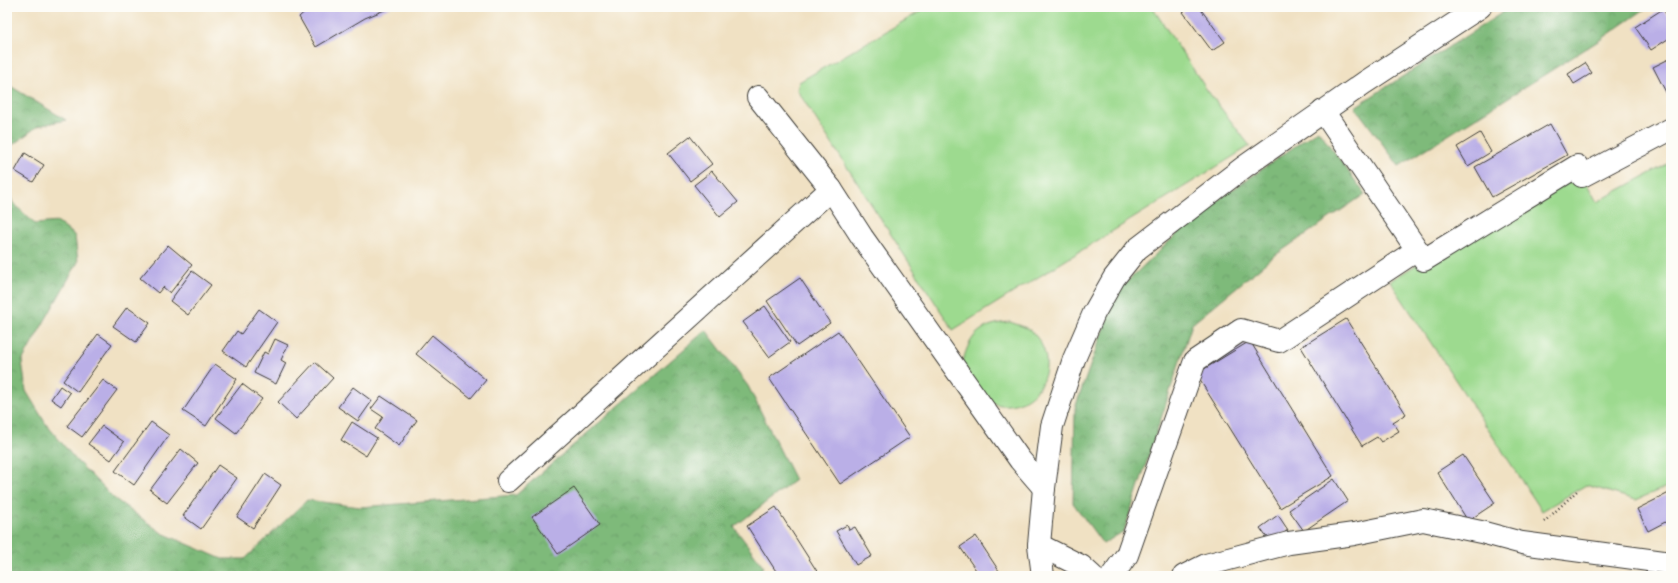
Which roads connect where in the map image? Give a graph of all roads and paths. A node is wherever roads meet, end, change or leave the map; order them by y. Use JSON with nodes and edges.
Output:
{"nodes":[{"id":1,"x":1480,"y":7,"type":"edge"},
{"id":2,"x":758,"y":97,"type":"dead end"},
{"id":3,"x":1323,"y":111,"type":"junction"},
{"id":4,"x":1671,"y":129,"type":"edge"},
{"id":5,"x":831,"y":189,"type":"junction"},
{"id":6,"x":1417,"y":250,"type":"junction"},
{"id":7,"x":508,"y":481,"type":"dead end"},
{"id":8,"x":1044,"y":488,"type":"junction"},
{"id":9,"x":1578,"y":490,"type":"dead end"},
{"id":10,"x":1522,"y":543,"type":"junction"},
{"id":11,"x":1039,"y":545,"type":"junction"},
{"id":12,"x":1671,"y":563,"type":"edge"},
{"id":13,"x":1043,"y":576,"type":"edge"},
{"id":14,"x":1092,"y":576,"type":"edge"},
{"id":15,"x":1112,"y":576,"type":"edge"},
{"id":16,"x":1184,"y":576,"type":"edge"}],
"edges":[{"from":1,"to":3,"type":"lane"},
{"from":2,"to":5,"type":"lane"},
{"from":3,"to":6,"type":"lane"},
{"from":3,"to":8,"type":"lane"},
{"from":4,"to":6,"type":"lane"},
{"from":5,"to":7,"type":"lane"},
{"from":5,"to":8,"type":"lane"},
{"from":6,"to":15,"type":"lane"},
{"from":8,"to":11,"type":"lane"},
{"from":9,"to":10,"type":"path"},
{"from":10,"to":12,"type":"lane"},
{"from":10,"to":16,"type":"lane"},
{"from":11,"to":13,"type":"lane"},
{"from":11,"to":14,"type":"lane"}]}
